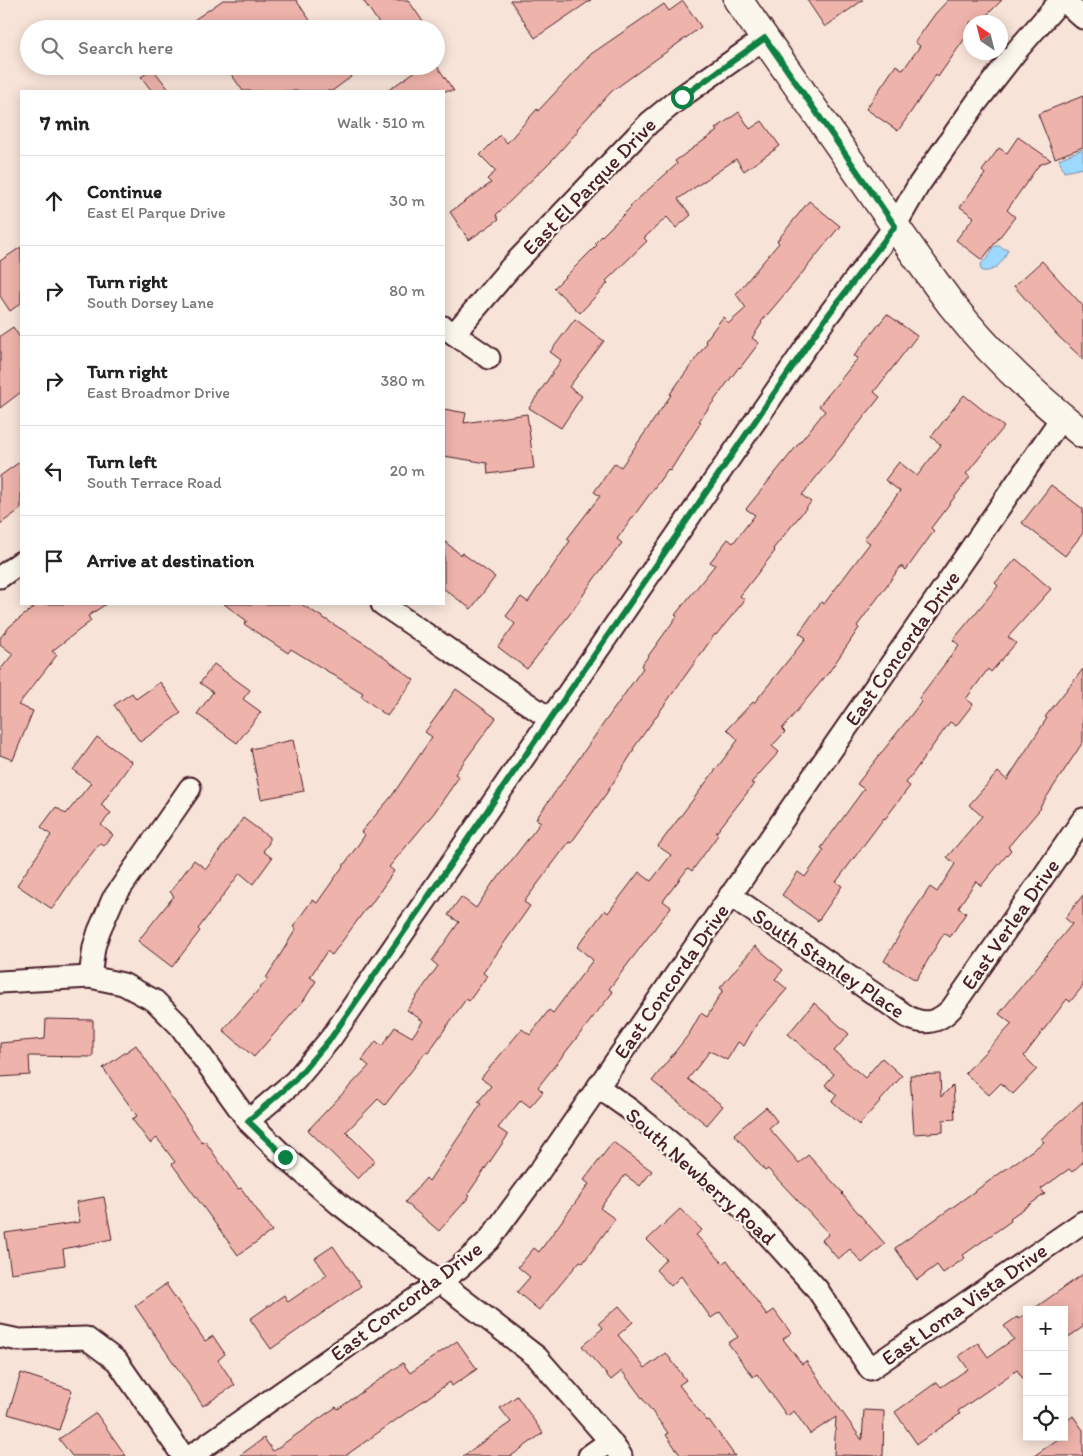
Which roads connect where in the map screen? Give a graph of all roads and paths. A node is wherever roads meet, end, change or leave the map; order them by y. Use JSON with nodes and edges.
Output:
{"nodes":[{"id":1,"x":738,"y":0,"type":"edge"},
{"id":2,"x":1062,"y":0,"type":"edge"},
{"id":3,"x":1083,"y":18,"type":"edge"},
{"id":4,"x":765,"y":38,"type":"junction"},
{"id":5,"x":895,"y":226,"type":"junction"},
{"id":6,"x":449,"y":331,"type":"edge"},
{"id":7,"x":489,"y":358,"type":"dead end"},
{"id":8,"x":1062,"y":417,"type":"junction"},
{"id":9,"x":1083,"y":434,"type":"edge"},
{"id":10,"x":20,"y":563,"type":"edge"},
{"id":11,"x":0,"y":577,"type":"edge"},
{"id":12,"x":383,"y":605,"type":"edge"},
{"id":13,"x":550,"y":719,"type":"junction"},
{"id":14,"x":190,"y":788,"type":"dead end"},
{"id":15,"x":1083,"y":819,"type":"edge"},
{"id":16,"x":730,"y":895,"type":"junction"},
{"id":17,"x":90,"y":977,"type":"junction"},
{"id":18,"x":0,"y":982,"type":"edge"},
{"id":19,"x":931,"y":1022,"type":"joint"},
{"id":20,"x":598,"y":1087,"type":"junction"},
{"id":21,"x":248,"y":1121,"type":"junction"},
{"id":22,"x":1083,"y":1222,"type":"edge"},
{"id":23,"x":441,"y":1281,"type":"junction"},
{"id":24,"x":0,"y":1336,"type":"edge"},
{"id":25,"x":870,"y":1369,"type":"joint"},
{"id":26,"x":616,"y":1448,"type":"edge"},
{"id":27,"x":183,"y":1456,"type":"edge"},
{"id":28,"x":191,"y":1456,"type":"edge"},
{"id":29,"x":589,"y":1456,"type":"edge"}],
"edges":[{"from":1,"to":4,"type":"street"},
{"from":2,"to":3,"type":"street"},
{"from":2,"to":5,"type":"street"},
{"from":4,"to":5,"type":"street"},
{"from":4,"to":6,"type":"street","name":"East El Parque Drive"},
{"from":5,"to":8,"type":"street"},
{"from":5,"to":13,"type":"street"},
{"from":6,"to":7,"type":"street","name":"East El Parque Drive"},
{"from":8,"to":9,"type":"street"},
{"from":8,"to":16,"type":"street","name":"East Concorda Drive"},
{"from":10,"to":11,"type":"street"},
{"from":12,"to":13,"type":"street"},
{"from":13,"to":21,"type":"street"},
{"from":14,"to":17,"type":"street"},
{"from":15,"to":19,"type":"street","name":"East Verlea Drive"},
{"from":16,"to":19,"type":"street","name":"South Stanley Place"},
{"from":16,"to":20,"type":"street","name":"East Concorda Drive"},
{"from":17,"to":18,"type":"street"},
{"from":17,"to":21,"type":"street"},
{"from":20,"to":23,"type":"street","name":"East Concorda Drive"},
{"from":20,"to":25,"type":"street","name":"South Newberry Road"},
{"from":21,"to":23,"type":"street"},
{"from":22,"to":25,"type":"street","name":"East Loma Vista Drive"},
{"from":23,"to":26,"type":"street"},
{"from":23,"to":28,"type":"street","name":"East Concorda Drive"},
{"from":24,"to":27,"type":"street"},
{"from":26,"to":29,"type":"street"}]}
